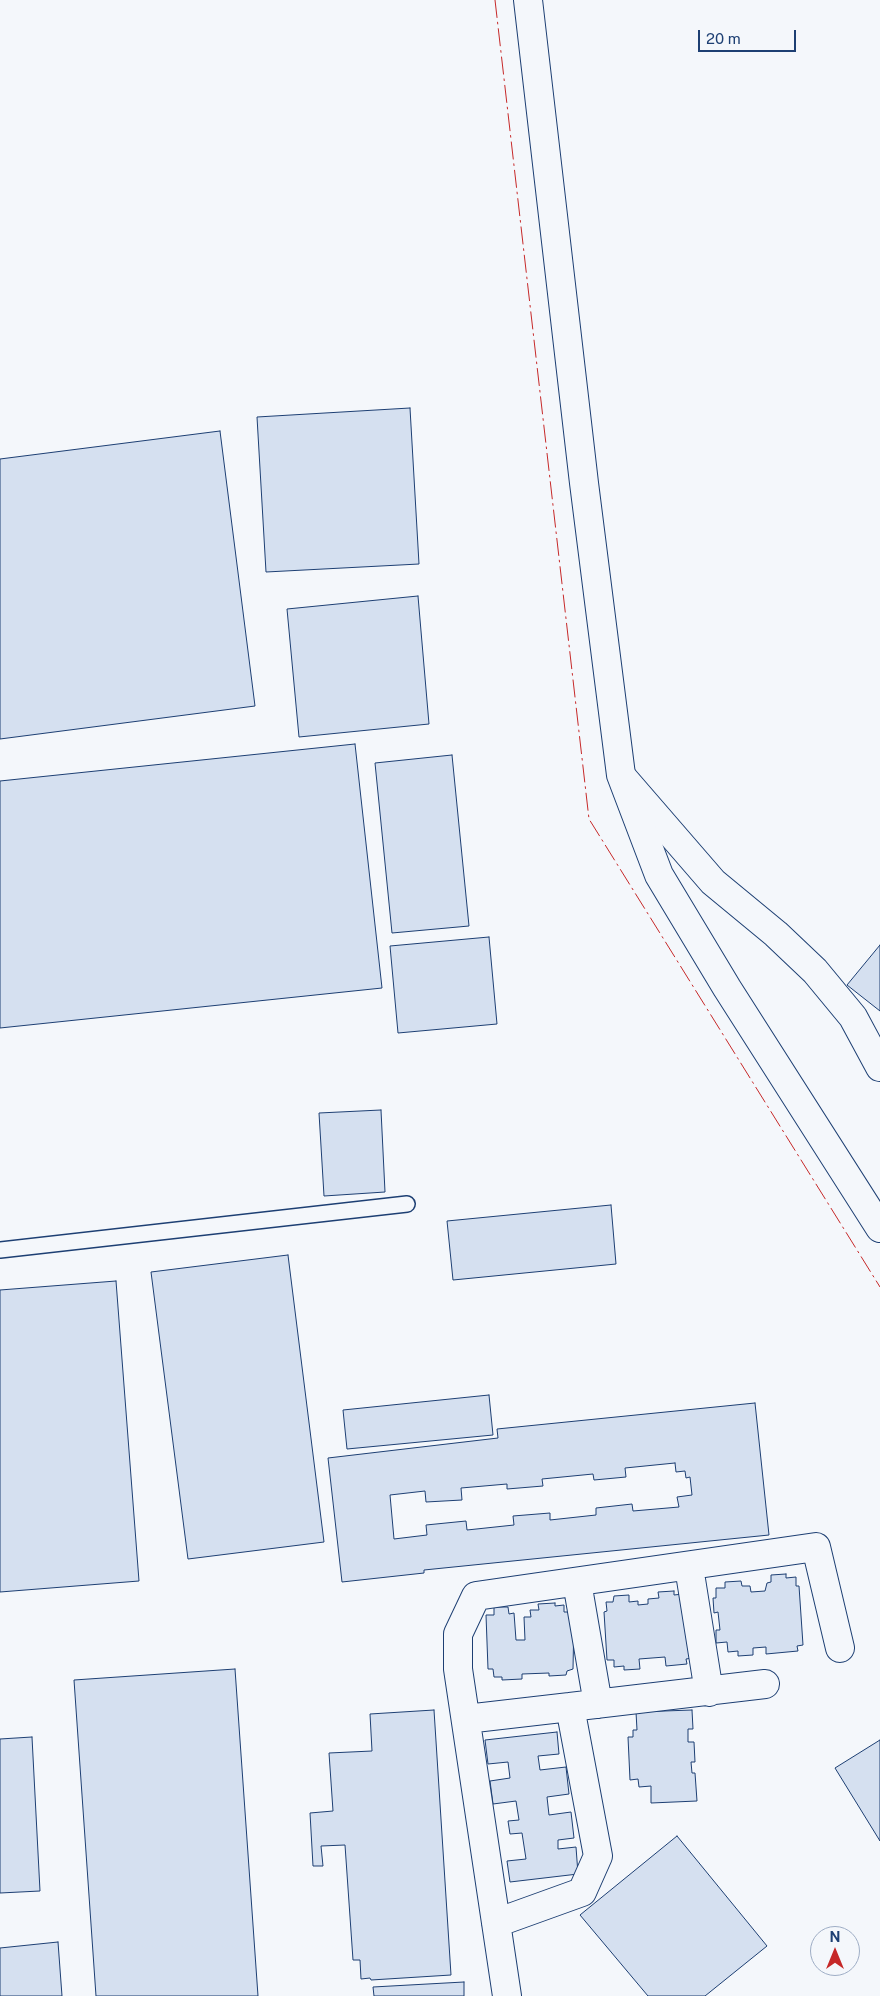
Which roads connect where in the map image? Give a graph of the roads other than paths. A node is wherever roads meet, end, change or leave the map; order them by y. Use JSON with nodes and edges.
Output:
{"nodes":[{"id":1,"x":528,"y":0,"type":"edge"},
{"id":2,"x":621,"y":775,"type":"junction"},
{"id":3,"x":880,"y":1067,"type":"edge"},
{"id":4,"x":407,"y":1204,"type":"dead end"},
{"id":5,"x":880,"y":1228,"type":"edge"},
{"id":6,"x":0,"y":1250,"type":"edge"},
{"id":7,"x":690,"y":1567,"type":"junction"},
{"id":8,"x":577,"y":1582,"type":"junction"},
{"id":9,"x":840,"y":1648,"type":"dead end"},
{"id":10,"x":765,"y":1684,"type":"dead end"},
{"id":11,"x":709,"y":1692,"type":"junction"},
{"id":12,"x":598,"y":1704,"type":"junction"},
{"id":13,"x":570,"y":1707,"type":"junction"},
{"id":14,"x":466,"y":1719,"type":"junction"},
{"id":15,"x":496,"y":1923,"type":"junction"},
{"id":16,"x":507,"y":1996,"type":"edge"}],
"edges":[{"from":1,"to":2,"type":"street"},
{"from":2,"to":3,"type":"street"},
{"from":2,"to":5,"type":"street"},
{"from":4,"to":6,"type":"lane"},
{"from":7,"to":8,"type":"street"},
{"from":7,"to":9,"type":"street"},
{"from":7,"to":11,"type":"street"},
{"from":8,"to":12,"type":"street"},
{"from":8,"to":14,"type":"street"},
{"from":10,"to":11,"type":"street"},
{"from":11,"to":12,"type":"street"},
{"from":12,"to":13,"type":"street"},
{"from":13,"to":14,"type":"street"},
{"from":13,"to":15,"type":"street"},
{"from":14,"to":15,"type":"street"},
{"from":15,"to":16,"type":"street"}]}
